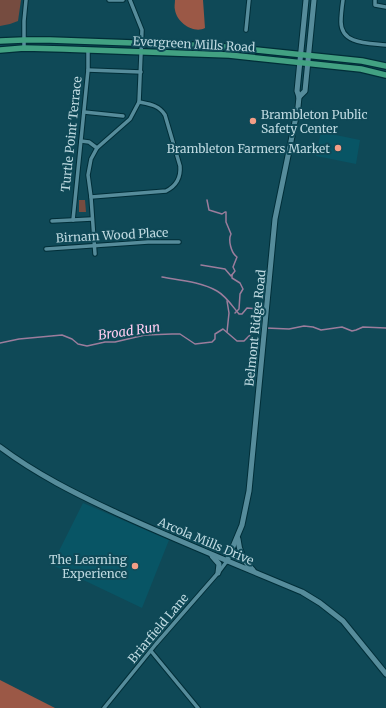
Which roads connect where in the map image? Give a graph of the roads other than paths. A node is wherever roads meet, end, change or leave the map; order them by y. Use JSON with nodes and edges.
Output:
{"nodes":[{"id":1,"x":26,"y":0,"type":"edge"},
{"id":2,"x":109,"y":0,"type":"edge"},
{"id":3,"x":123,"y":0,"type":"edge"},
{"id":4,"x":130,"y":0,"type":"edge"},
{"id":5,"x":249,"y":0,"type":"edge"},
{"id":6,"x":306,"y":0,"type":"edge"},
{"id":7,"x":314,"y":0,"type":"edge"},
{"id":8,"x":343,"y":0,"type":"edge"},
{"id":9,"x":375,"y":0,"type":"edge"},
{"id":10,"x":386,"y":7,"type":"edge"},
{"id":11,"x":246,"y":30,"type":"dead end"},
{"id":12,"x":24,"y":40,"type":"junction"},
{"id":13,"x":0,"y":41,"type":"edge"},
{"id":14,"x":142,"y":44,"type":"junction"},
{"id":15,"x":386,"y":45,"type":"edge"},
{"id":16,"x":24,"y":48,"type":"junction"},
{"id":17,"x":0,"y":50,"type":"edge"},
{"id":18,"x":88,"y":50,"type":"junction"},
{"id":19,"x":141,"y":52,"type":"junction"},
{"id":20,"x":300,"y":55,"type":"junction"},
{"id":21,"x":308,"y":56,"type":"junction"},
{"id":22,"x":300,"y":63,"type":"junction"},
{"id":23,"x":308,"y":63,"type":"junction"},
{"id":24,"x":386,"y":66,"type":"edge"},
{"id":25,"x":88,"y":70,"type":"junction"},
{"id":26,"x":141,"y":72,"type":"junction"},
{"id":27,"x":386,"y":75,"type":"edge"},
{"id":28,"x":299,"y":97,"type":"junction"},
{"id":29,"x":139,"y":102,"type":"junction"},
{"id":30,"x":84,"y":112,"type":"junction"},
{"id":31,"x":123,"y":116,"type":"dead end"},
{"id":32,"x":81,"y":142,"type":"junction"},
{"id":33,"x":97,"y":148,"type":"junction"},
{"id":34,"x":91,"y":196,"type":"junction"},
{"id":35,"x":92,"y":219,"type":"junction"},
{"id":36,"x":73,"y":220,"type":"junction"},
{"id":37,"x":52,"y":221,"type":"dead end"},
{"id":38,"x":179,"y":242,"type":"dead end"},
{"id":39,"x":94,"y":245,"type":"junction"},
{"id":40,"x":46,"y":249,"type":"dead end"},
{"id":41,"x":95,"y":254,"type":"dead end"},
{"id":42,"x":0,"y":447,"type":"edge"},
{"id":43,"x":238,"y":537,"type":"junction"},
{"id":44,"x":208,"y":552,"type":"junction"},
{"id":45,"x":227,"y":561,"type":"junction"},
{"id":46,"x":256,"y":572,"type":"junction"},
{"id":47,"x":218,"y":573,"type":"junction"},
{"id":48,"x":151,"y":651,"type":"junction"},
{"id":49,"x":386,"y":674,"type":"edge"},
{"id":50,"x":104,"y":708,"type":"edge"},
{"id":51,"x":198,"y":708,"type":"edge"}],
"edges":[{"from":1,"to":12,"type":"street"},
{"from":2,"to":3,"type":"street"},
{"from":4,"to":14,"type":"street"},
{"from":5,"to":11,"type":"street"},
{"from":6,"to":20,"type":"street","name":"Belmont Ridge Road"},
{"from":7,"to":21,"type":"street","name":"Belmont Ridge Road"},
{"from":8,"to":15,"type":"street"},
{"from":9,"to":10,"type":"street"},
{"from":12,"to":13,"type":"main road","name":"Evergreen Mills Road"},
{"from":12,"to":14,"type":"main road","name":"Evergreen Mills Road"},
{"from":12,"to":16,"type":"street"},
{"from":14,"to":19,"type":"street"},
{"from":14,"to":20,"type":"main road","name":"Evergreen Mills Road"},
{"from":16,"to":17,"type":"main road","name":"Evergreen Mills Road"},
{"from":16,"to":18,"type":"main road","name":"Evergreen Mills Road"},
{"from":18,"to":19,"type":"main road","name":"Evergreen Mills Road"},
{"from":18,"to":25,"type":"street","name":"Turtle Point Terrace"},
{"from":19,"to":22,"type":"main road","name":"Evergreen Mills Road"},
{"from":19,"to":26,"type":"street"},
{"from":20,"to":21,"type":"main road","name":"Evergreen Mills Road"},
{"from":20,"to":22,"type":"street","name":"Belmont Ridge Road"},
{"from":21,"to":23,"type":"street","name":"Belmont Ridge Road"},
{"from":21,"to":24,"type":"main road","name":"Evergreen Mills Road"},
{"from":22,"to":23,"type":"main road","name":"Evergreen Mills Road"},
{"from":22,"to":28,"type":"street","name":"Belmont Ridge Road"},
{"from":23,"to":27,"type":"main road","name":"Evergreen Mills Road"},
{"from":23,"to":28,"type":"street","name":"Belmont Ridge Road"},
{"from":25,"to":26,"type":"street"},
{"from":25,"to":30,"type":"street","name":"Turtle Point Terrace"},
{"from":26,"to":29,"type":"street"},
{"from":28,"to":43,"type":"street","name":"Belmont Ridge Road"},
{"from":29,"to":33,"type":"street"},
{"from":29,"to":34,"type":"street"},
{"from":30,"to":31,"type":"street"},
{"from":30,"to":32,"type":"street","name":"Turtle Point Terrace"},
{"from":32,"to":33,"type":"street"},
{"from":32,"to":36,"type":"street","name":"Turtle Point Terrace"},
{"from":33,"to":34,"type":"street"},
{"from":34,"to":35,"type":"street"},
{"from":35,"to":36,"type":"street"},
{"from":35,"to":39,"type":"street"},
{"from":36,"to":37,"type":"street"},
{"from":38,"to":39,"type":"street","name":"Birnam Wood Place"},
{"from":39,"to":40,"type":"street","name":"Birnam Wood Place"},
{"from":39,"to":41,"type":"street"},
{"from":42,"to":44,"type":"street","name":"Arcola Mills Drive"},
{"from":43,"to":45,"type":"street","name":"Belmont Ridge Road"},
{"from":43,"to":46,"type":"street"},
{"from":44,"to":45,"type":"street","name":"Arcola Mills Drive"},
{"from":44,"to":47,"type":"street"},
{"from":45,"to":46,"type":"street","name":"Arcola Mills Drive"},
{"from":45,"to":47,"type":"street","name":"Briarfield Lane"},
{"from":46,"to":49,"type":"street","name":"Arcola Mills Drive"},
{"from":47,"to":48,"type":"street","name":"Briarfield Lane"},
{"from":48,"to":50,"type":"street","name":"Briarfield Lane"},
{"from":48,"to":51,"type":"street"}]}
